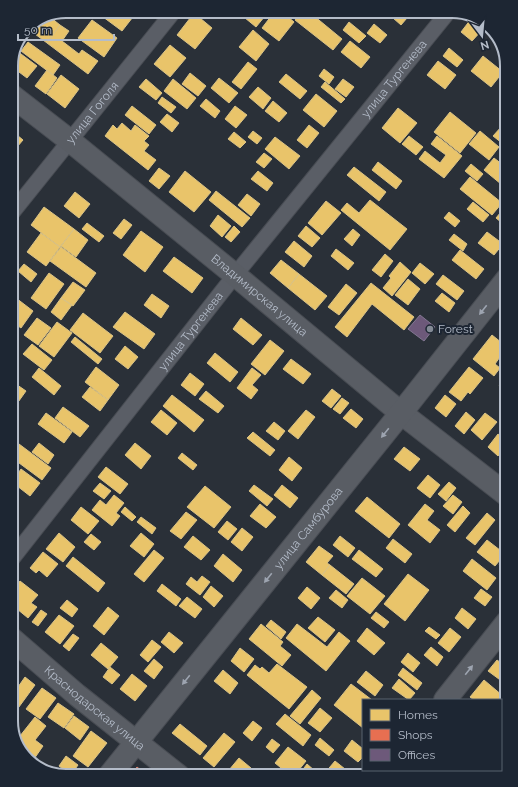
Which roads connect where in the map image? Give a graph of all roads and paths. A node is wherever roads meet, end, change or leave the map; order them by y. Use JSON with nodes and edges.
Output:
{"nodes":[{"id":1,"x":168,"y":18,"type":"edge"},
{"id":2,"x":443,"y":18,"type":"edge"},
{"id":3,"x":18,"y":100,"type":"edge"},
{"id":4,"x":69,"y":140,"type":"junction"},
{"id":5,"x":18,"y":205,"type":"edge"},
{"id":6,"x":235,"y":275,"type":"junction"},
{"id":7,"x":500,"y":288,"type":"edge"},
{"id":8,"x":401,"y":413,"type":"junction"},
{"id":9,"x":500,"y":490,"type":"edge"},
{"id":10,"x":18,"y":551,"type":"edge"},
{"id":11,"x":500,"y":631,"type":"edge"},
{"id":12,"x":18,"y":644,"type":"edge"},
{"id":13,"x":446,"y":699,"type":"edge"},
{"id":14,"x":136,"y":742,"type":"junction"},
{"id":15,"x":115,"y":769,"type":"edge"},
{"id":16,"x":170,"y":769,"type":"edge"}],
"edges":[{"from":1,"to":4,"type":"street","name":"улица Гоголя"},
{"from":2,"to":6,"type":"street","name":"улица Тургенева"},
{"from":3,"to":4,"type":"street","name":"Владимирская улица"},
{"from":4,"to":5,"type":"street","name":"улица Гоголя"},
{"from":4,"to":6,"type":"street","name":"Владимирская улица"},
{"from":6,"to":8,"type":"street","name":"Владимирская улица"},
{"from":6,"to":10,"type":"street","name":"улица Тургенева"},
{"from":7,"to":8,"type":"street","name":"улица Самбурова","one_way":true},
{"from":8,"to":9,"type":"street","name":"Владимирская улица"},
{"from":8,"to":14,"type":"street","name":"улица Самбурова","one_way":true},
{"from":13,"to":11,"type":"street","one_way":true},
{"from":12,"to":14,"type":"street","name":"Краснодарская улица"},
{"from":14,"to":15,"type":"street","name":"улица Самбурова"},
{"from":14,"to":16,"type":"street","name":"Краснодарская улица"}]}
